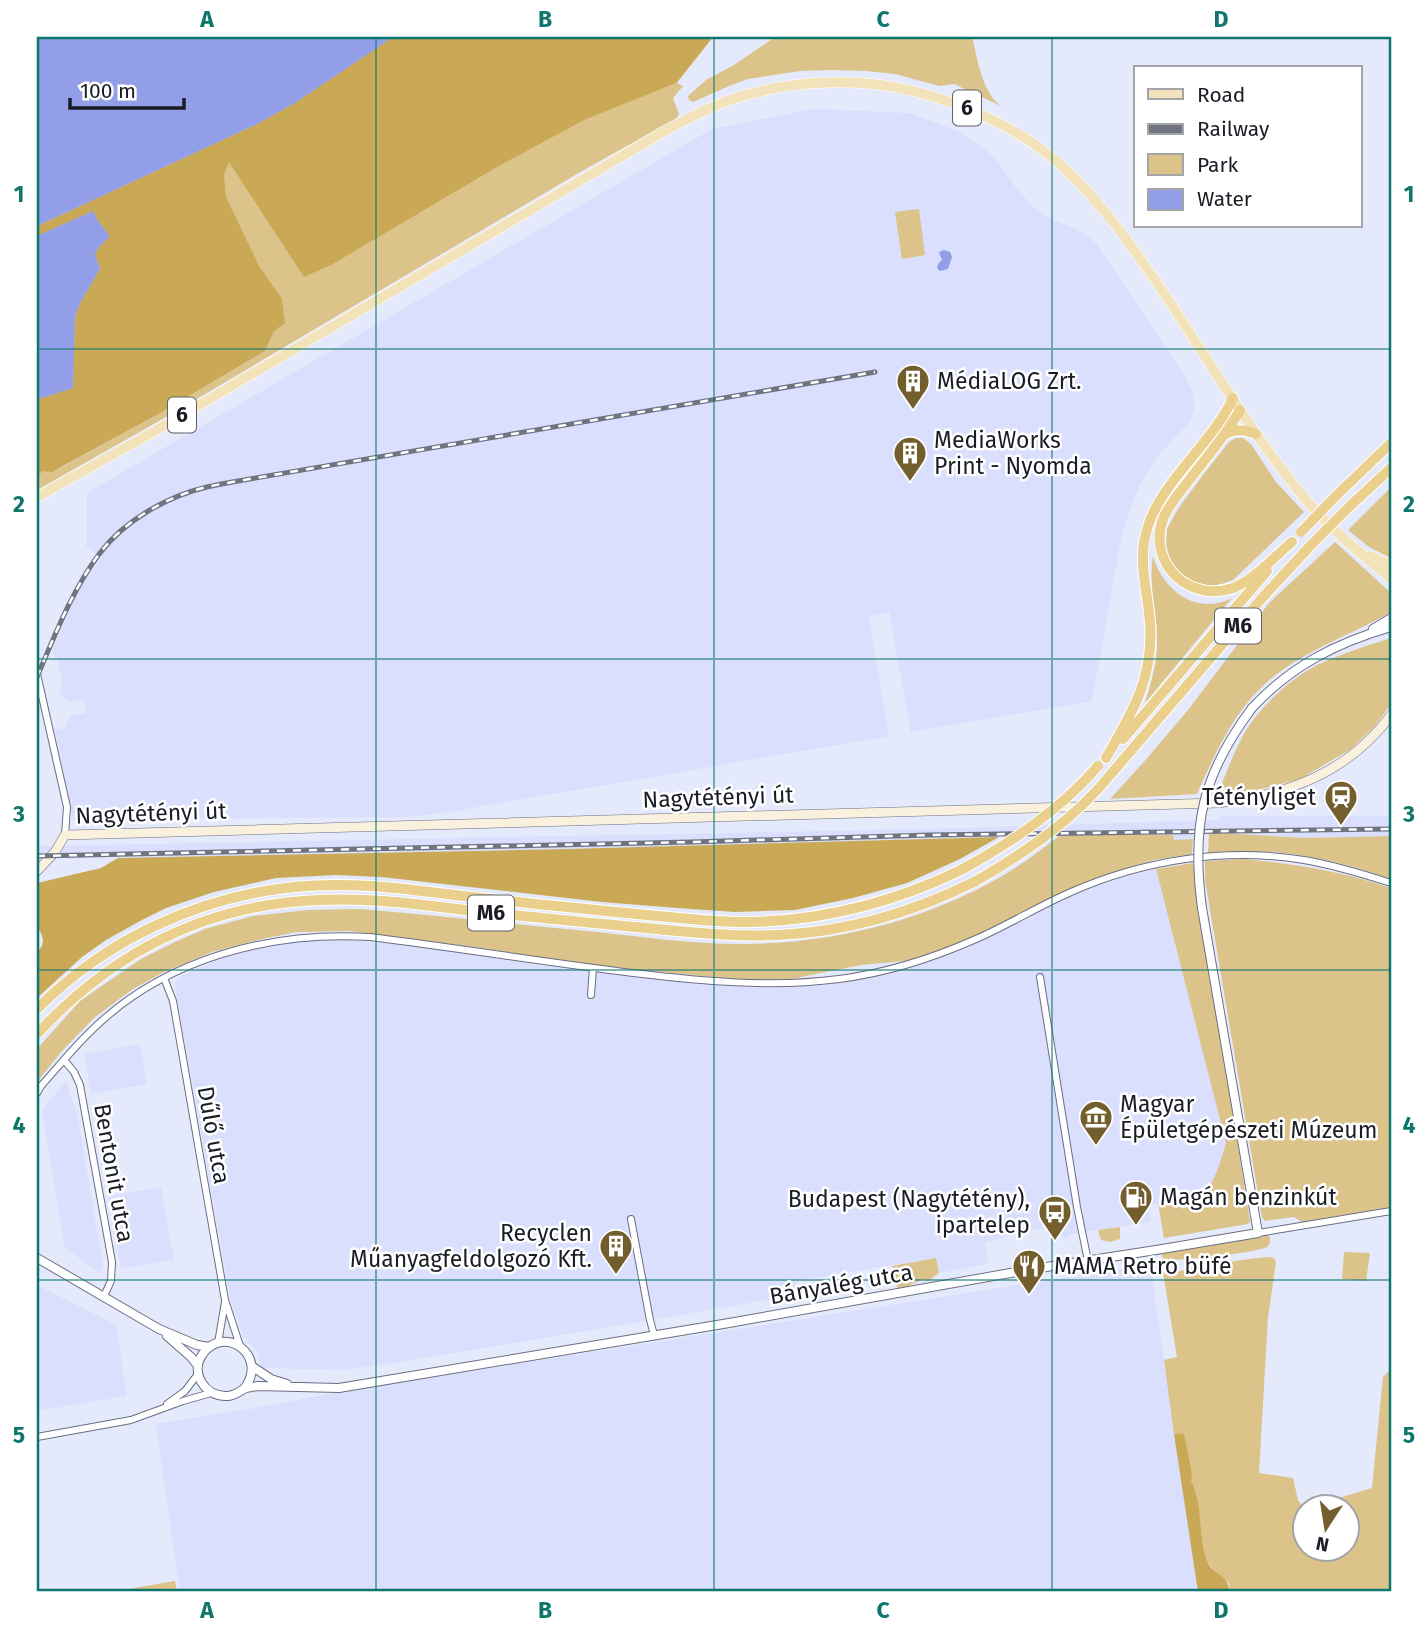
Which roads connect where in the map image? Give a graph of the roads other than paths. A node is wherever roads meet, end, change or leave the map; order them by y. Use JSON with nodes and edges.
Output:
{"nodes":[{"id":1,"x":1233,"y":398,"type":"junction"},
{"id":2,"x":1240,"y":410,"type":"junction"},
{"id":3,"x":1221,"y":420,"type":"junction"},
{"id":4,"x":1256,"y":433,"type":"junction"},
{"id":5,"x":1223,"y":436,"type":"junction"},
{"id":6,"x":1391,"y":443,"type":"edge"},
{"id":7,"x":1391,"y":468,"type":"edge"},
{"id":8,"x":37,"y":497,"type":"edge"},
{"id":9,"x":1292,"y":542,"type":"junction"},
{"id":10,"x":1360,"y":552,"type":"junction"},
{"id":11,"x":1391,"y":565,"type":"edge"},
{"id":12,"x":1391,"y":579,"type":"edge"},
{"id":13,"x":1391,"y":618,"type":"edge"},
{"id":14,"x":1391,"y":627,"type":"edge"},
{"id":15,"x":1364,"y":635,"type":"junction"},
{"id":16,"x":37,"y":674,"type":"edge"},
{"id":17,"x":1391,"y":715,"type":"edge"},
{"id":18,"x":1102,"y":762,"type":"junction"},
{"id":19,"x":65,"y":835,"type":"junction"},
{"id":20,"x":37,"y":871,"type":"edge"},
{"id":21,"x":1391,"y":883,"type":"edge"},
{"id":22,"x":593,"y":968,"type":"junction"},
{"id":23,"x":1040,"y":977,"type":"dead end"},
{"id":24,"x":163,"y":978,"type":"junction"},
{"id":25,"x":591,"y":995,"type":"dead end"},
{"id":26,"x":37,"y":1009,"type":"edge"},
{"id":27,"x":37,"y":1034,"type":"edge"},
{"id":28,"x":64,"y":1060,"type":"junction"},
{"id":29,"x":37,"y":1093,"type":"edge"},
{"id":30,"x":1391,"y":1211,"type":"edge"},
{"id":31,"x":631,"y":1219,"type":"dead end"},
{"id":32,"x":1258,"y":1233,"type":"junction"},
{"id":33,"x":37,"y":1258,"type":"edge"},
{"id":34,"x":1088,"y":1261,"type":"junction"},
{"id":35,"x":104,"y":1296,"type":"junction"},
{"id":36,"x":225,"y":1300,"type":"junction"},
{"id":37,"x":159,"y":1329,"type":"junction"},
{"id":38,"x":654,"y":1335,"type":"junction"},
{"id":39,"x":213,"y":1345,"type":"junction"},
{"id":40,"x":240,"y":1346,"type":"junction"},
{"id":41,"x":253,"y":1367,"type":"junction"},
{"id":42,"x":198,"y":1370,"type":"junction"},
{"id":43,"x":297,"y":1387,"type":"junction"},
{"id":44,"x":244,"y":1389,"type":"junction"},
{"id":45,"x":211,"y":1393,"type":"junction"},
{"id":46,"x":160,"y":1409,"type":"junction"},
{"id":47,"x":37,"y":1437,"type":"edge"}],
"edges":[{"from":1,"to":2,"type":"main road","number":"6"},
{"from":1,"to":3,"type":"highway"},
{"from":1,"to":8,"type":"main road","number":"6"},
{"from":2,"to":3,"type":"highway"},
{"from":2,"to":4,"type":"main road","number":"6"},
{"from":2,"to":5,"type":"highway"},
{"from":3,"to":18,"type":"highway"},
{"from":4,"to":5,"type":"highway"},
{"from":4,"to":10,"type":"main road","number":"6"},
{"from":5,"to":9,"type":"highway"},
{"from":6,"to":9,"type":"highway","number":"M6","bridge":true},
{"from":7,"to":27,"type":"highway","number":"M6","bridge":true},
{"from":9,"to":18,"type":"highway","number":"M6"},
{"from":10,"to":11,"type":"main road","number":"6"},
{"from":10,"to":12,"type":"main road","number":"6"},
{"from":13,"to":15,"type":"street"},
{"from":14,"to":15,"type":"street"},
{"from":15,"to":32,"type":"street","bridge":true},
{"from":16,"to":19,"type":"street"},
{"from":17,"to":19,"type":"main road","name":"Nagytétényi út"},
{"from":18,"to":26,"type":"highway","number":"M6","bridge":true},
{"from":19,"to":20,"type":"main road","name":"Nagytétényi út"},
{"from":21,"to":22,"type":"street"},
{"from":22,"to":24,"type":"street"},
{"from":22,"to":25,"type":"street"},
{"from":23,"to":34,"type":"street"},
{"from":24,"to":28,"type":"street"},
{"from":24,"to":36,"type":"street","name":"Dűlő utca"},
{"from":28,"to":29,"type":"street"},
{"from":28,"to":35,"type":"street","name":"Bentonit utca"},
{"from":30,"to":32,"type":"street","name":"Bányalég utca"},
{"from":31,"to":38,"type":"street"},
{"from":32,"to":34,"type":"street","name":"Bányalég utca"},
{"from":33,"to":35,"type":"street"},
{"from":34,"to":38,"type":"street","name":"Bányalég utca"},
{"from":35,"to":37,"type":"street"},
{"from":36,"to":39,"type":"street","name":"Dűlő utca"},
{"from":36,"to":40,"type":"street","name":"Dűlő utca"},
{"from":37,"to":39,"type":"street"},
{"from":37,"to":42,"type":"street"},
{"from":38,"to":43,"type":"street","name":"Bányalég utca"},
{"from":39,"to":40,"type":"street"},
{"from":39,"to":42,"type":"street","name":"Bányalég utca"},
{"from":40,"to":41,"type":"street"},
{"from":41,"to":43,"type":"street","name":"Bányalég utca"},
{"from":41,"to":44,"type":"street"},
{"from":42,"to":45,"type":"street"},
{"from":42,"to":46,"type":"street","name":"Bányalég utca"},
{"from":43,"to":44,"type":"street","name":"Bányalég utca"},
{"from":44,"to":45,"type":"street","name":"Bányalég utca"},
{"from":45,"to":46,"type":"street","name":"Bányalég utca"},
{"from":46,"to":47,"type":"street","name":"Bányalég utca"}]}
